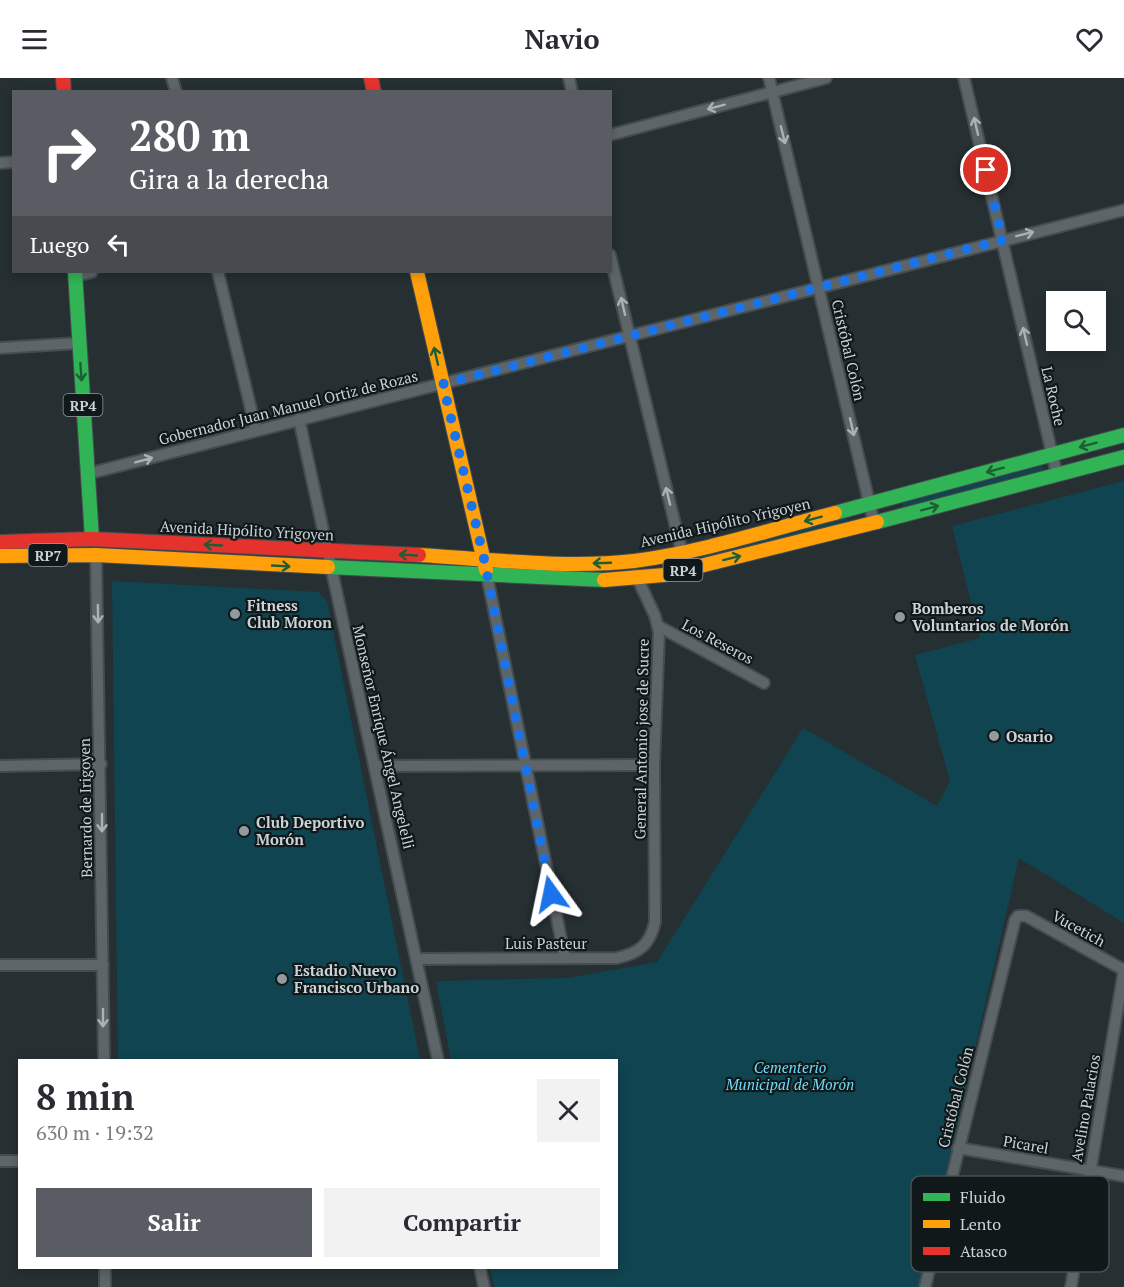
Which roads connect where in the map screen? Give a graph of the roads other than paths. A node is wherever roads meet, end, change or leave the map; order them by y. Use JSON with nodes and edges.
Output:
{"nodes":[{"id":1,"x":769,"y":78,"type":"edge"},
{"id":2,"x":826,"y":78,"type":"edge"},
{"id":3,"x":964,"y":78,"type":"edge"},
{"id":4,"x":772,"y":92,"type":"junction"},
{"id":5,"x":612,"y":134,"type":"edge"},
{"id":6,"x":1124,"y":210,"type":"edge"},
{"id":7,"x":1003,"y":240,"type":"junction"},
{"id":8,"x":612,"y":263,"type":"edge"},
{"id":9,"x":218,"y":273,"type":"edge"},
{"id":10,"x":417,"y":273,"type":"edge"},
{"id":11,"x":76,"y":274,"type":"edge"},
{"id":12,"x":819,"y":287,"type":"junction"},
{"id":13,"x":629,"y":335,"type":"junction"},
{"id":14,"x":79,"y":343,"type":"junction"},
{"id":15,"x":0,"y":348,"type":"edge"},
{"id":16,"x":443,"y":384,"type":"junction"},
{"id":17,"x":299,"y":419,"type":"junction"},
{"id":18,"x":256,"y":430,"type":"junction"},
{"id":19,"x":1124,"y":435,"type":"edge"},
{"id":20,"x":1052,"y":455,"type":"junction"},
{"id":21,"x":1124,"y":457,"type":"edge"},
{"id":22,"x":87,"y":474,"type":"junction"},
{"id":23,"x":1058,"y":475,"type":"junction"},
{"id":24,"x":870,"y":504,"type":"junction"},
{"id":25,"x":874,"y":524,"type":"junction"},
{"id":26,"x":92,"y":539,"type":"junction"},
{"id":27,"x":0,"y":542,"type":"edge"},
{"id":28,"x":329,"y":551,"type":"junction"},
{"id":29,"x":682,"y":553,"type":"junction"},
{"id":30,"x":96,"y":555,"type":"junction"},
{"id":31,"x":0,"y":556,"type":"edge"},
{"id":32,"x":484,"y":559,"type":"junction"},
{"id":33,"x":633,"y":561,"type":"junction"},
{"id":34,"x":331,"y":569,"type":"junction"},
{"id":35,"x":487,"y":576,"type":"junction"},
{"id":36,"x":637,"y":579,"type":"junction"},
{"id":37,"x":658,"y":626,"type":"junction"},
{"id":38,"x":764,"y":683,"type":"dead end"},
{"id":39,"x":101,"y":764,"type":"junction"},
{"id":40,"x":654,"y":765,"type":"junction"},
{"id":41,"x":0,"y":766,"type":"edge"},
{"id":42,"x":375,"y":766,"type":"junction"},
{"id":43,"x":524,"y":767,"type":"junction"},
{"id":44,"x":1018,"y":916,"type":"joint"},
{"id":45,"x":655,"y":922,"type":"joint"},
{"id":46,"x":565,"y":958,"type":"junction"},
{"id":47,"x":418,"y":959,"type":"junction"},
{"id":48,"x":0,"y":965,"type":"edge"},
{"id":49,"x":103,"y":965,"type":"junction"},
{"id":50,"x":1124,"y":970,"type":"edge"},
{"id":51,"x":104,"y":1059,"type":"edge"},
{"id":52,"x":438,"y":1059,"type":"edge"},
{"id":53,"x":958,"y":1148,"type":"junction"},
{"id":54,"x":0,"y":1161,"type":"edge"},
{"id":55,"x":18,"y":1161,"type":"edge"},
{"id":56,"x":1089,"y":1170,"type":"junction"},
{"id":57,"x":951,"y":1176,"type":"edge"},
{"id":58,"x":1088,"y":1176,"type":"edge"},
{"id":59,"x":1124,"y":1176,"type":"edge"},
{"id":60,"x":105,"y":1269,"type":"edge"},
{"id":61,"x":480,"y":1269,"type":"edge"},
{"id":62,"x":929,"y":1272,"type":"edge"},
{"id":63,"x":1073,"y":1272,"type":"edge"},
{"id":64,"x":105,"y":1287,"type":"edge"},
{"id":65,"x":484,"y":1287,"type":"edge"},
{"id":66,"x":925,"y":1287,"type":"edge"},
{"id":67,"x":1071,"y":1287,"type":"edge"}],
"edges":[{"from":1,"to":4,"type":"street","name":"Cristóbal Colón"},
{"from":2,"to":4,"type":"street"},
{"from":7,"to":3,"type":"street","name":"La Roche","one_way":true},
{"from":4,"to":5,"type":"street","one_way":true},
{"from":4,"to":12,"type":"street","name":"Cristóbal Colón","one_way":true},
{"from":7,"to":6,"type":"street","name":"Gobernador Juan Manuel Ortiz de Rozas","one_way":true},
{"from":7,"to":12,"type":"street","name":"Gobernador Juan Manuel Ortiz de Rozas"},
{"from":20,"to":7,"type":"street","name":"La Roche","one_way":true},
{"from":13,"to":8,"type":"street","one_way":true},
{"from":9,"to":18,"type":"street"},
{"from":16,"to":10,"type":"main road","one_way":true},
{"from":11,"to":14,"type":"main road","number":"RP4"},
{"from":12,"to":13,"type":"street","name":"Gobernador Juan Manuel Ortiz de Rozas"},
{"from":12,"to":24,"type":"street","name":"Cristóbal Colón","one_way":true},
{"from":13,"to":16,"type":"street","name":"Gobernador Juan Manuel Ortiz de Rozas"},
{"from":29,"to":13,"type":"street","one_way":true},
{"from":14,"to":15,"type":"street"},
{"from":14,"to":22,"type":"main road","number":"RP4","one_way":true},
{"from":16,"to":17,"type":"street","name":"Gobernador Juan Manuel Ortiz de Rozas"},
{"from":16,"to":32,"type":"main road"},
{"from":17,"to":18,"type":"street","name":"Gobernador Juan Manuel Ortiz de Rozas"},
{"from":17,"to":28,"type":"street","name":"Monseñor Enrique Ángel Angelelli"},
{"from":22,"to":18,"type":"street","name":"Gobernador Juan Manuel Ortiz de Rozas","one_way":true},
{"from":19,"to":20,"type":"main road","name":"Avenida Hipólito Yrigoyen","number":"RP4","one_way":true},
{"from":20,"to":23,"type":"street","name":"La Roche"},
{"from":20,"to":24,"type":"main road","name":"Avenida Hipólito Yrigoyen","number":"RP4","one_way":true},
{"from":21,"to":23,"type":"main road","number":"RP4"},
{"from":22,"to":26,"type":"main road","number":"RP4"},
{"from":25,"to":23,"type":"main road","number":"RP4","one_way":true},
{"from":24,"to":25,"type":"street","name":"Cristóbal Colón"},
{"from":24,"to":29,"type":"main road","name":"Avenida Hipólito Yrigoyen","number":"RP4","one_way":true},
{"from":36,"to":25,"type":"main road","number":"RP4","one_way":true},
{"from":26,"to":27,"type":"main road","name":"Avenida Hipólito Yrigoyen","number":"RP7"},
{"from":28,"to":26,"type":"main road","name":"Avenida Hipólito Yrigoyen","number":"RP4","one_way":true},
{"from":32,"to":28,"type":"main road","name":"Avenida Hipólito Yrigoyen","number":"RP4","one_way":true},
{"from":28,"to":34,"type":"street","name":"Monseñor Enrique Ángel Angelelli"},
{"from":29,"to":33,"type":"main road","name":"Avenida Hipólito Yrigoyen","number":"RP4"},
{"from":30,"to":31,"type":"main road","number":"RP7"},
{"from":30,"to":34,"type":"main road","number":"RP4","one_way":true},
{"from":30,"to":39,"type":"street","name":"Bernardo de Irigoyen","one_way":true},
{"from":33,"to":32,"type":"main road","name":"Avenida Hipólito Yrigoyen","number":"RP4","one_way":true},
{"from":32,"to":35,"type":"main road"},
{"from":33,"to":36,"type":"street","name":"General Antonio jose de Sucre"},
{"from":34,"to":35,"type":"main road","number":"RP4"},
{"from":34,"to":42,"type":"street","name":"Monseñor Enrique Ángel Angelelli"},
{"from":35,"to":36,"type":"main road","number":"RP4"},
{"from":35,"to":43,"type":"street"},
{"from":36,"to":37,"type":"street","name":"General Antonio jose de Sucre"},
{"from":37,"to":38,"type":"street","name":"Los Reseros"},
{"from":37,"to":40,"type":"street","name":"General Antonio jose de Sucre"},
{"from":39,"to":41,"type":"street"},
{"from":39,"to":49,"type":"street","name":"Bernardo de Irigoyen","one_way":true},
{"from":40,"to":43,"type":"street"},
{"from":40,"to":45,"type":"street","name":"General Antonio jose de Sucre"},
{"from":42,"to":43,"type":"street"},
{"from":42,"to":47,"type":"street","name":"Monseñor Enrique Ángel Angelelli"},
{"from":43,"to":46,"type":"street"},
{"from":44,"to":50,"type":"street","name":"Vucetich"},
{"from":44,"to":53,"type":"street","name":"Cristóbal Colón"},
{"from":45,"to":46,"type":"street","name":"Luis Pasteur"},
{"from":46,"to":47,"type":"street","name":"Luis Pasteur"},
{"from":47,"to":52,"type":"street","name":"Monseñor Enrique Ángel Angelelli"},
{"from":48,"to":49,"type":"street"},
{"from":49,"to":51,"type":"street","name":"Bernardo de Irigoyen","one_way":true},
{"from":50,"to":56,"type":"street","name":"Avelino Palacios"},
{"from":53,"to":56,"type":"street","name":"Picarel"},
{"from":53,"to":57,"type":"street","name":"Cristóbal Colón"},
{"from":54,"to":55,"type":"street"},
{"from":56,"to":58,"type":"street","name":"Avelino Palacios"},
{"from":56,"to":59,"type":"street","name":"Picarel"},
{"from":60,"to":64,"type":"street"},
{"from":61,"to":65,"type":"street"},
{"from":62,"to":66,"type":"street","name":"Cristóbal Colón"},
{"from":63,"to":67,"type":"street","name":"Avelino Palacios"}]}
